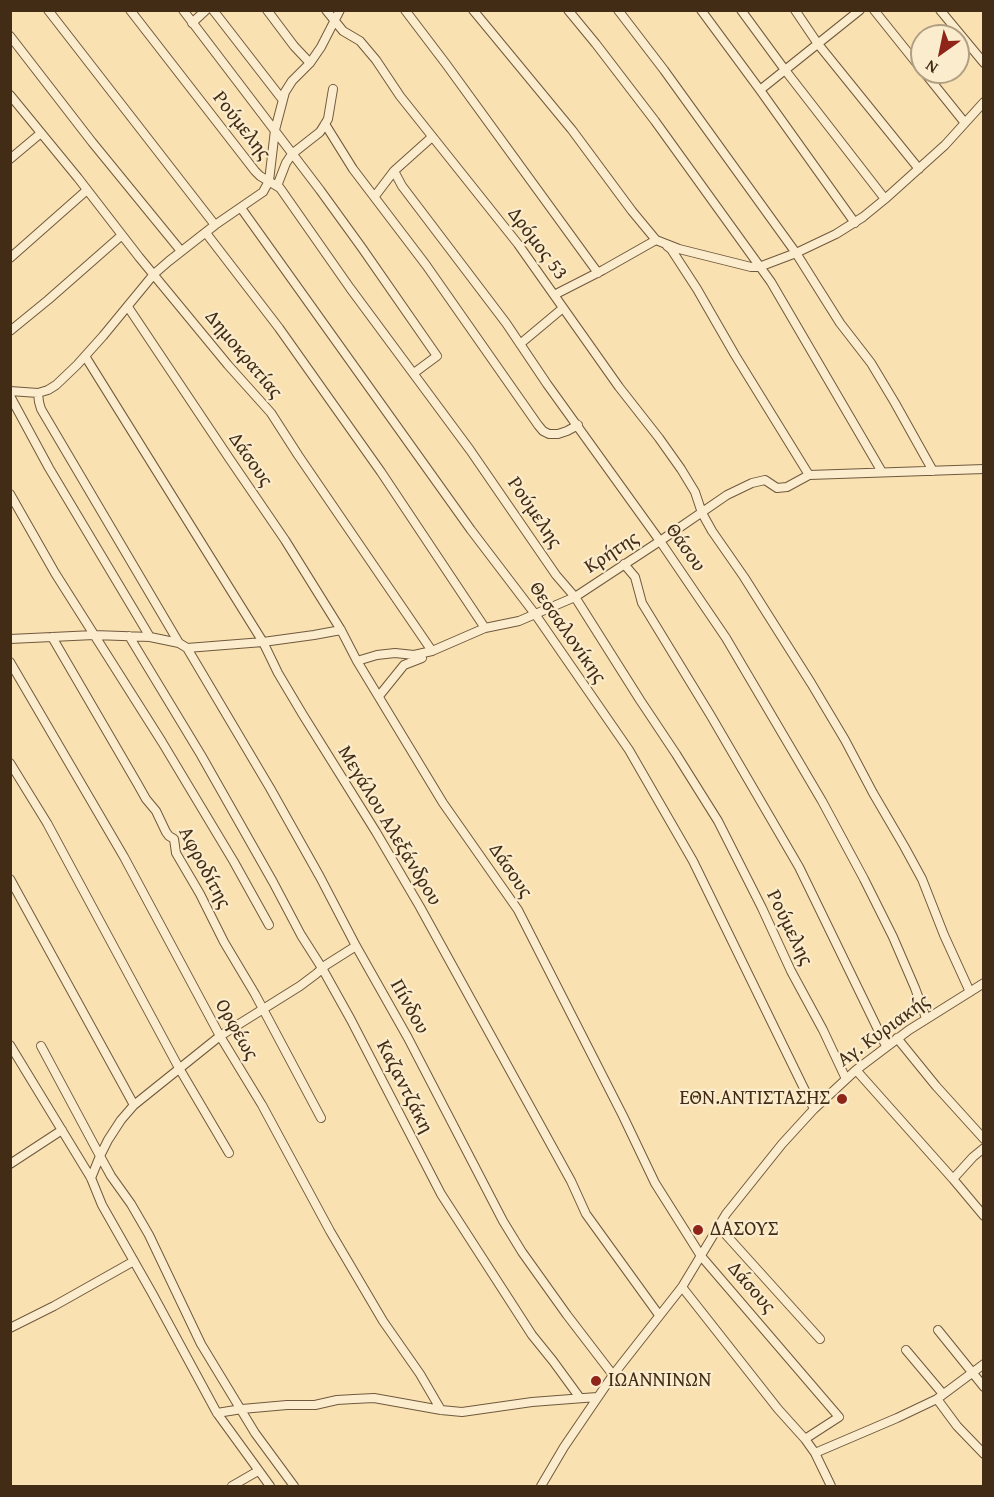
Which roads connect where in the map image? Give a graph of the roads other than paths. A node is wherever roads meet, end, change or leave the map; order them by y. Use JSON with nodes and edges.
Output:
{"nodes":[{"id":1,"x":48,"y":10,"type":"edge"},
{"id":2,"x":130,"y":10,"type":"edge"},
{"id":3,"x":183,"y":10,"type":"edge"},
{"id":4,"x":206,"y":10,"type":"edge"},
{"id":5,"x":213,"y":10,"type":"edge"},
{"id":6,"x":267,"y":10,"type":"edge"},
{"id":7,"x":326,"y":10,"type":"edge"},
{"id":8,"x":340,"y":10,"type":"edge"},
{"id":9,"x":405,"y":10,"type":"edge"},
{"id":10,"x":473,"y":10,"type":"edge"},
{"id":11,"x":568,"y":10,"type":"edge"},
{"id":12,"x":618,"y":10,"type":"edge"},
{"id":13,"x":701,"y":10,"type":"edge"},
{"id":14,"x":741,"y":10,"type":"edge"},
{"id":15,"x":795,"y":10,"type":"edge"},
{"id":16,"x":860,"y":10,"type":"edge"},
{"id":17,"x":874,"y":10,"type":"edge"},
{"id":18,"x":940,"y":10,"type":"edge"},
{"id":19,"x":334,"y":20,"type":"junction"},
{"id":20,"x":192,"y":22,"type":"junction"},
{"id":21,"x":10,"y":36,"type":"edge"},
{"id":22,"x":818,"y":44,"type":"junction"},
{"id":23,"x":910,"y":55,"type":"edge"},
{"id":24,"x":310,"y":63,"type":"junction"},
{"id":25,"x":984,"y":63,"type":"edge"},
{"id":26,"x":785,"y":70,"type":"junction"},
{"id":27,"x":934,"y":84,"type":"edge"},
{"id":28,"x":333,"y":89,"type":"dead end"},
{"id":29,"x":760,"y":90,"type":"junction"},
{"id":30,"x":10,"y":95,"type":"edge"},
{"id":31,"x":282,"y":99,"type":"junction"},
{"id":32,"x":984,"y":102,"type":"edge"},
{"id":33,"x":965,"y":123,"type":"junction"},
{"id":34,"x":325,"y":124,"type":"junction"},
{"id":35,"x":275,"y":130,"type":"junction"},
{"id":36,"x":40,"y":134,"type":"junction"},
{"id":37,"x":432,"y":137,"type":"junction"},
{"id":38,"x":292,"y":154,"type":"junction"},
{"id":39,"x":10,"y":159,"type":"edge"},
{"id":40,"x":919,"y":169,"type":"junction"},
{"id":41,"x":394,"y":171,"type":"junction"},
{"id":42,"x":273,"y":184,"type":"junction"},
{"id":43,"x":87,"y":190,"type":"junction"},
{"id":44,"x":375,"y":196,"type":"junction"},
{"id":45,"x":885,"y":199,"type":"junction"},
{"id":46,"x":241,"y":208,"type":"junction"},
{"id":47,"x":855,"y":223,"type":"junction"},
{"id":48,"x":215,"y":225,"type":"junction"},
{"id":49,"x":206,"y":233,"type":"junction"},
{"id":50,"x":122,"y":235,"type":"junction"},
{"id":51,"x":659,"y":241,"type":"junction"},
{"id":52,"x":181,"y":251,"type":"junction"},
{"id":53,"x":796,"y":254,"type":"junction"},
{"id":54,"x":10,"y":258,"type":"edge"},
{"id":55,"x":759,"y":267,"type":"junction"},
{"id":56,"x":598,"y":273,"type":"junction"},
{"id":57,"x":154,"y":274,"type":"junction"},
{"id":58,"x":554,"y":295,"type":"junction"},
{"id":59,"x":128,"y":307,"type":"junction"},
{"id":60,"x":563,"y":308,"type":"junction"},
{"id":61,"x":10,"y":331,"type":"edge"},
{"id":62,"x":520,"y":344,"type":"junction"},
{"id":63,"x":85,"y":356,"type":"junction"},
{"id":64,"x":414,"y":373,"type":"junction"},
{"id":65,"x":38,"y":393,"type":"junction"},
{"id":66,"x":10,"y":394,"type":"edge"},
{"id":67,"x":578,"y":425,"type":"junction"},
{"id":68,"x":984,"y":469,"type":"edge"},
{"id":69,"x":933,"y":471,"type":"junction"},
{"id":70,"x":882,"y":472,"type":"junction"},
{"id":71,"x":809,"y":475,"type":"junction"},
{"id":72,"x":10,"y":494,"type":"edge"},
{"id":73,"x":702,"y":513,"type":"junction"},
{"id":74,"x":660,"y":541,"type":"junction"},
{"id":75,"x":624,"y":564,"type":"junction"},
{"id":76,"x":575,"y":597,"type":"junction"},
{"id":77,"x":535,"y":614,"type":"junction"},
{"id":78,"x":485,"y":628,"type":"junction"},
{"id":79,"x":340,"y":630,"type":"junction"},
{"id":80,"x":94,"y":635,"type":"junction"},
{"id":81,"x":129,"y":636,"type":"junction"},
{"id":82,"x":52,"y":637,"type":"junction"},
{"id":83,"x":150,"y":637,"type":"junction"},
{"id":84,"x":10,"y":639,"type":"edge"},
{"id":85,"x":263,"y":642,"type":"junction"},
{"id":86,"x":179,"y":643,"type":"junction"},
{"id":87,"x":188,"y":648,"type":"junction"},
{"id":88,"x":432,"y":651,"type":"junction"},
{"id":89,"x":357,"y":661,"type":"junction"},
{"id":90,"x":10,"y":662,"type":"edge"},
{"id":91,"x":379,"y":696,"type":"junction"},
{"id":92,"x":10,"y":763,"type":"edge"},
{"id":93,"x":10,"y":879,"type":"edge"},
{"id":94,"x":269,"y":925,"type":"dead end"},
{"id":95,"x":356,"y":946,"type":"junction"},
{"id":96,"x":322,"y":968,"type":"junction"},
{"id":97,"x":984,"y":983,"type":"edge"},
{"id":98,"x":970,"y":992,"type":"junction"},
{"id":99,"x":263,"y":1009,"type":"junction"},
{"id":100,"x":926,"y":1018,"type":"junction"},
{"id":101,"x":220,"y":1036,"type":"junction"},
{"id":102,"x":897,"y":1038,"type":"junction"},
{"id":103,"x":10,"y":1046,"type":"edge"},
{"id":104,"x":41,"y":1046,"type":"dead end"},
{"id":105,"x":886,"y":1046,"type":"junction"},
{"id":106,"x":178,"y":1068,"type":"junction"},
{"id":107,"x":856,"y":1070,"type":"junction"},
{"id":108,"x":846,"y":1078,"type":"junction"},
{"id":109,"x":134,"y":1105,"type":"junction"},
{"id":110,"x":814,"y":1109,"type":"junction"},
{"id":111,"x":321,"y":1118,"type":"dead end"},
{"id":112,"x":62,"y":1130,"type":"junction"},
{"id":113,"x":984,"y":1139,"type":"edge"},
{"id":114,"x":984,"y":1148,"type":"edge"},
{"id":115,"x":229,"y":1153,"type":"dead end"},
{"id":116,"x":100,"y":1156,"type":"junction"},
{"id":117,"x":10,"y":1164,"type":"edge"},
{"id":118,"x":91,"y":1178,"type":"junction"},
{"id":119,"x":953,"y":1179,"type":"junction"},
{"id":120,"x":984,"y":1216,"type":"edge"},
{"id":121,"x":718,"y":1226,"type":"junction"},
{"id":122,"x":701,"y":1256,"type":"junction"},
{"id":123,"x":134,"y":1261,"type":"junction"},
{"id":124,"x":682,"y":1287,"type":"junction"},
{"id":125,"x":659,"y":1315,"type":"junction"},
{"id":126,"x":10,"y":1328,"type":"edge"},
{"id":127,"x":938,"y":1330,"type":"dead end"},
{"id":128,"x":820,"y":1339,"type":"dead end"},
{"id":129,"x":906,"y":1350,"type":"dead end"},
{"id":130,"x":984,"y":1364,"type":"edge"},
{"id":131,"x":972,"y":1372,"type":"junction"},
{"id":132,"x":613,"y":1375,"type":"junction"},
{"id":133,"x":984,"y":1387,"type":"edge"},
{"id":134,"x":940,"y":1396,"type":"junction"},
{"id":135,"x":597,"y":1397,"type":"junction"},
{"id":136,"x":580,"y":1398,"type":"junction"},
{"id":137,"x":242,"y":1409,"type":"junction"},
{"id":138,"x":441,"y":1410,"type":"junction"},
{"id":139,"x":217,"y":1413,"type":"junction"},
{"id":140,"x":805,"y":1439,"type":"junction"},
{"id":141,"x":815,"y":1453,"type":"junction"},
{"id":142,"x":984,"y":1454,"type":"edge"},
{"id":143,"x":258,"y":1471,"type":"junction"},
{"id":144,"x":232,"y":1486,"type":"edge"},
{"id":145,"x":270,"y":1486,"type":"edge"},
{"id":146,"x":294,"y":1486,"type":"edge"},
{"id":147,"x":543,"y":1486,"type":"edge"},
{"id":148,"x":831,"y":1486,"type":"edge"}],
"edges":[{"from":1,"to":48,"type":"street"},
{"from":2,"to":42,"type":"street","name":"Ρούμελης"},
{"from":3,"to":20,"type":"street"},
{"from":4,"to":20,"type":"street"},
{"from":5,"to":31,"type":"street"},
{"from":6,"to":24,"type":"street"},
{"from":7,"to":19,"type":"street","name":"Δρόμος 53"},
{"from":8,"to":19,"type":"street"},
{"from":9,"to":56,"type":"street"},
{"from":10,"to":51,"type":"street"},
{"from":11,"to":55,"type":"street"},
{"from":12,"to":53,"type":"street"},
{"from":13,"to":29,"type":"street"},
{"from":14,"to":26,"type":"street"},
{"from":15,"to":22,"type":"street"},
{"from":16,"to":22,"type":"street"},
{"from":17,"to":23,"type":"street"},
{"from":18,"to":25,"type":"street"},
{"from":19,"to":24,"type":"street"},
{"from":19,"to":37,"type":"street","name":"Δρόμος 53"},
{"from":20,"to":35,"type":"street"},
{"from":21,"to":52,"type":"street"},
{"from":22,"to":26,"type":"street"},
{"from":22,"to":40,"type":"street"},
{"from":24,"to":31,"type":"street"},
{"from":26,"to":29,"type":"street"},
{"from":26,"to":45,"type":"street"},
{"from":27,"to":33,"type":"street"},
{"from":28,"to":34,"type":"street"},
{"from":29,"to":47,"type":"street"},
{"from":30,"to":36,"type":"street","name":"Δημοκρατίας"},
{"from":31,"to":35,"type":"street"},
{"from":32,"to":33,"type":"street"},
{"from":33,"to":40,"type":"street"},
{"from":34,"to":38,"type":"street"},
{"from":34,"to":44,"type":"street"},
{"from":35,"to":38,"type":"street"},
{"from":35,"to":42,"type":"street"},
{"from":36,"to":39,"type":"street"},
{"from":36,"to":43,"type":"street","name":"Δημοκρατίας"},
{"from":37,"to":41,"type":"street"},
{"from":37,"to":58,"type":"street","name":"Δρόμος 53"},
{"from":38,"to":42,"type":"street"},
{"from":38,"to":64,"type":"street"},
{"from":40,"to":45,"type":"street"},
{"from":41,"to":44,"type":"street"},
{"from":41,"to":62,"type":"street","name":"Θάσου"},
{"from":42,"to":46,"type":"street"},
{"from":42,"to":64,"type":"street","name":"Ρούμελης"},
{"from":43,"to":50,"type":"street","name":"Δημοκρατίας"},
{"from":43,"to":54,"type":"street"},
{"from":44,"to":67,"type":"street"},
{"from":45,"to":47,"type":"street"},
{"from":46,"to":48,"type":"street"},
{"from":46,"to":77,"type":"street","name":"Θεσσαλονίκης"},
{"from":47,"to":53,"type":"street"},
{"from":48,"to":49,"type":"street"},
{"from":49,"to":52,"type":"street"},
{"from":49,"to":78,"type":"street"},
{"from":50,"to":57,"type":"street","name":"Δημοκρατίας"},
{"from":50,"to":61,"type":"street"},
{"from":51,"to":55,"type":"street"},
{"from":51,"to":56,"type":"street"},
{"from":51,"to":71,"type":"street"},
{"from":52,"to":57,"type":"street"},
{"from":53,"to":55,"type":"street"},
{"from":53,"to":69,"type":"street"},
{"from":55,"to":70,"type":"street"},
{"from":56,"to":58,"type":"street"},
{"from":57,"to":59,"type":"street"},
{"from":57,"to":88,"type":"street","name":"Δημοκρατίας"},
{"from":58,"to":60,"type":"street","name":"Δρόμος 53"},
{"from":59,"to":63,"type":"street"},
{"from":59,"to":79,"type":"street","name":"Δάσους"},
{"from":60,"to":62,"type":"street"},
{"from":60,"to":73,"type":"street","name":"Δρόμος 53"},
{"from":62,"to":67,"type":"street","name":"Θάσου"},
{"from":63,"to":65,"type":"street"},
{"from":63,"to":85,"type":"street","name":"Μεγάλου Αλεξάνδρου"},
{"from":64,"to":76,"type":"street","name":"Ρούμελης"},
{"from":65,"to":66,"type":"street"},
{"from":65,"to":86,"type":"street"},
{"from":66,"to":83,"type":"street"},
{"from":67,"to":74,"type":"street","name":"Θάσου"},
{"from":68,"to":69,"type":"street","name":"Κρήτης"},
{"from":69,"to":70,"type":"street","name":"Κρήτης"},
{"from":70,"to":71,"type":"street","name":"Κρήτης"},
{"from":71,"to":73,"type":"street","name":"Κρήτης"},
{"from":72,"to":80,"type":"street"},
{"from":73,"to":74,"type":"street","name":"Κρήτης"},
{"from":73,"to":98,"type":"street","name":"Δρόμος 53"},
{"from":74,"to":75,"type":"street","name":"Κρήτης"},
{"from":74,"to":100,"type":"street","name":"Θάσου"},
{"from":75,"to":76,"type":"street","name":"Κρήτης"},
{"from":75,"to":105,"type":"street"},
{"from":76,"to":77,"type":"street","name":"Κρήτης"},
{"from":76,"to":108,"type":"street","name":"Ρούμελης"},
{"from":77,"to":78,"type":"street","name":"Κρήτης"},
{"from":77,"to":110,"type":"street","name":"Θεσσαλονίκης"},
{"from":78,"to":88,"type":"street","name":"Κρήτης"},
{"from":79,"to":85,"type":"street"},
{"from":79,"to":89,"type":"street","name":"Δάσους"},
{"from":80,"to":81,"type":"street"},
{"from":80,"to":82,"type":"street"},
{"from":80,"to":94,"type":"street"},
{"from":81,"to":83,"type":"street"},
{"from":81,"to":96,"type":"street","name":"Καζαντζάκη"},
{"from":82,"to":84,"type":"street"},
{"from":82,"to":99,"type":"street","name":"Αφροδίτης"},
{"from":83,"to":86,"type":"street"},
{"from":85,"to":87,"type":"street"},
{"from":85,"to":125,"type":"street","name":"Μεγάλου Αλεξάνδρου"},
{"from":86,"to":87,"type":"street"},
{"from":87,"to":95,"type":"street","name":"Πίνδου"},
{"from":88,"to":89,"type":"street","name":"Κρήτης"},
{"from":88,"to":91,"type":"street"},
{"from":89,"to":91,"type":"street","name":"Δάσους"},
{"from":90,"to":101,"type":"street","name":"Ορφέως"},
{"from":91,"to":122,"type":"street","name":"Δάσους"},
{"from":92,"to":106,"type":"street"},
{"from":93,"to":109,"type":"street"},
{"from":95,"to":96,"type":"street"},
{"from":95,"to":132,"type":"street","name":"Πίνδου"},
{"from":96,"to":99,"type":"street"},
{"from":96,"to":136,"type":"street","name":"Καζαντζάκη"},
{"from":97,"to":98,"type":"street","name":"Αγ. Κυριακής"},
{"from":98,"to":100,"type":"street","name":"Αγ. Κυριακής"},
{"from":99,"to":101,"type":"street"},
{"from":99,"to":111,"type":"street","name":"Αφροδίτης"},
{"from":100,"to":102,"type":"street","name":"Αγ. Κυριακής"},
{"from":101,"to":106,"type":"street"},
{"from":101,"to":138,"type":"street","name":"Ορφέως"},
{"from":102,"to":105,"type":"street","name":"Αγ. Κυριακής"},
{"from":102,"to":113,"type":"street"},
{"from":103,"to":112,"type":"street"},
{"from":104,"to":116,"type":"street"},
{"from":105,"to":107,"type":"street","name":"Αγ. Κυριακής"},
{"from":106,"to":109,"type":"street"},
{"from":106,"to":115,"type":"street"},
{"from":107,"to":108,"type":"street","name":"Αγ. Κυριακής"},
{"from":107,"to":119,"type":"street"},
{"from":108,"to":110,"type":"street","name":"Αγ. Κυριακής"},
{"from":109,"to":116,"type":"street"},
{"from":110,"to":121,"type":"street","name":"Αγ. Κυριακής"},
{"from":112,"to":117,"type":"street"},
{"from":112,"to":118,"type":"street"},
{"from":114,"to":119,"type":"street"},
{"from":116,"to":118,"type":"street"},
{"from":116,"to":137,"type":"street"},
{"from":118,"to":123,"type":"street"},
{"from":119,"to":120,"type":"street"},
{"from":121,"to":122,"type":"street","name":"Αγ. Κυριακής"},
{"from":121,"to":128,"type":"street"},
{"from":122,"to":124,"type":"street","name":"Αγ. Κυριακής"},
{"from":122,"to":140,"type":"street","name":"Δάσους"},
{"from":123,"to":126,"type":"street"},
{"from":123,"to":139,"type":"street"},
{"from":124,"to":125,"type":"street","name":"Αγ. Κυριακής"},
{"from":124,"to":140,"type":"street"},
{"from":125,"to":132,"type":"street","name":"Αγ. Κυριακής"},
{"from":127,"to":131,"type":"street"},
{"from":129,"to":134,"type":"street"},
{"from":130,"to":131,"type":"street"},
{"from":131,"to":133,"type":"street"},
{"from":131,"to":134,"type":"street"},
{"from":132,"to":135,"type":"street","name":"Αγ. Κυριακής"},
{"from":134,"to":141,"type":"street"},
{"from":134,"to":142,"type":"street"},
{"from":135,"to":136,"type":"street"},
{"from":135,"to":147,"type":"street","name":"Αγ. Κυριακής"},
{"from":136,"to":138,"type":"street"},
{"from":137,"to":138,"type":"street"},
{"from":137,"to":139,"type":"street"},
{"from":137,"to":146,"type":"street"},
{"from":139,"to":143,"type":"street"},
{"from":140,"to":141,"type":"street"},
{"from":141,"to":148,"type":"street"},
{"from":143,"to":144,"type":"street"},
{"from":143,"to":145,"type":"street"}]}
